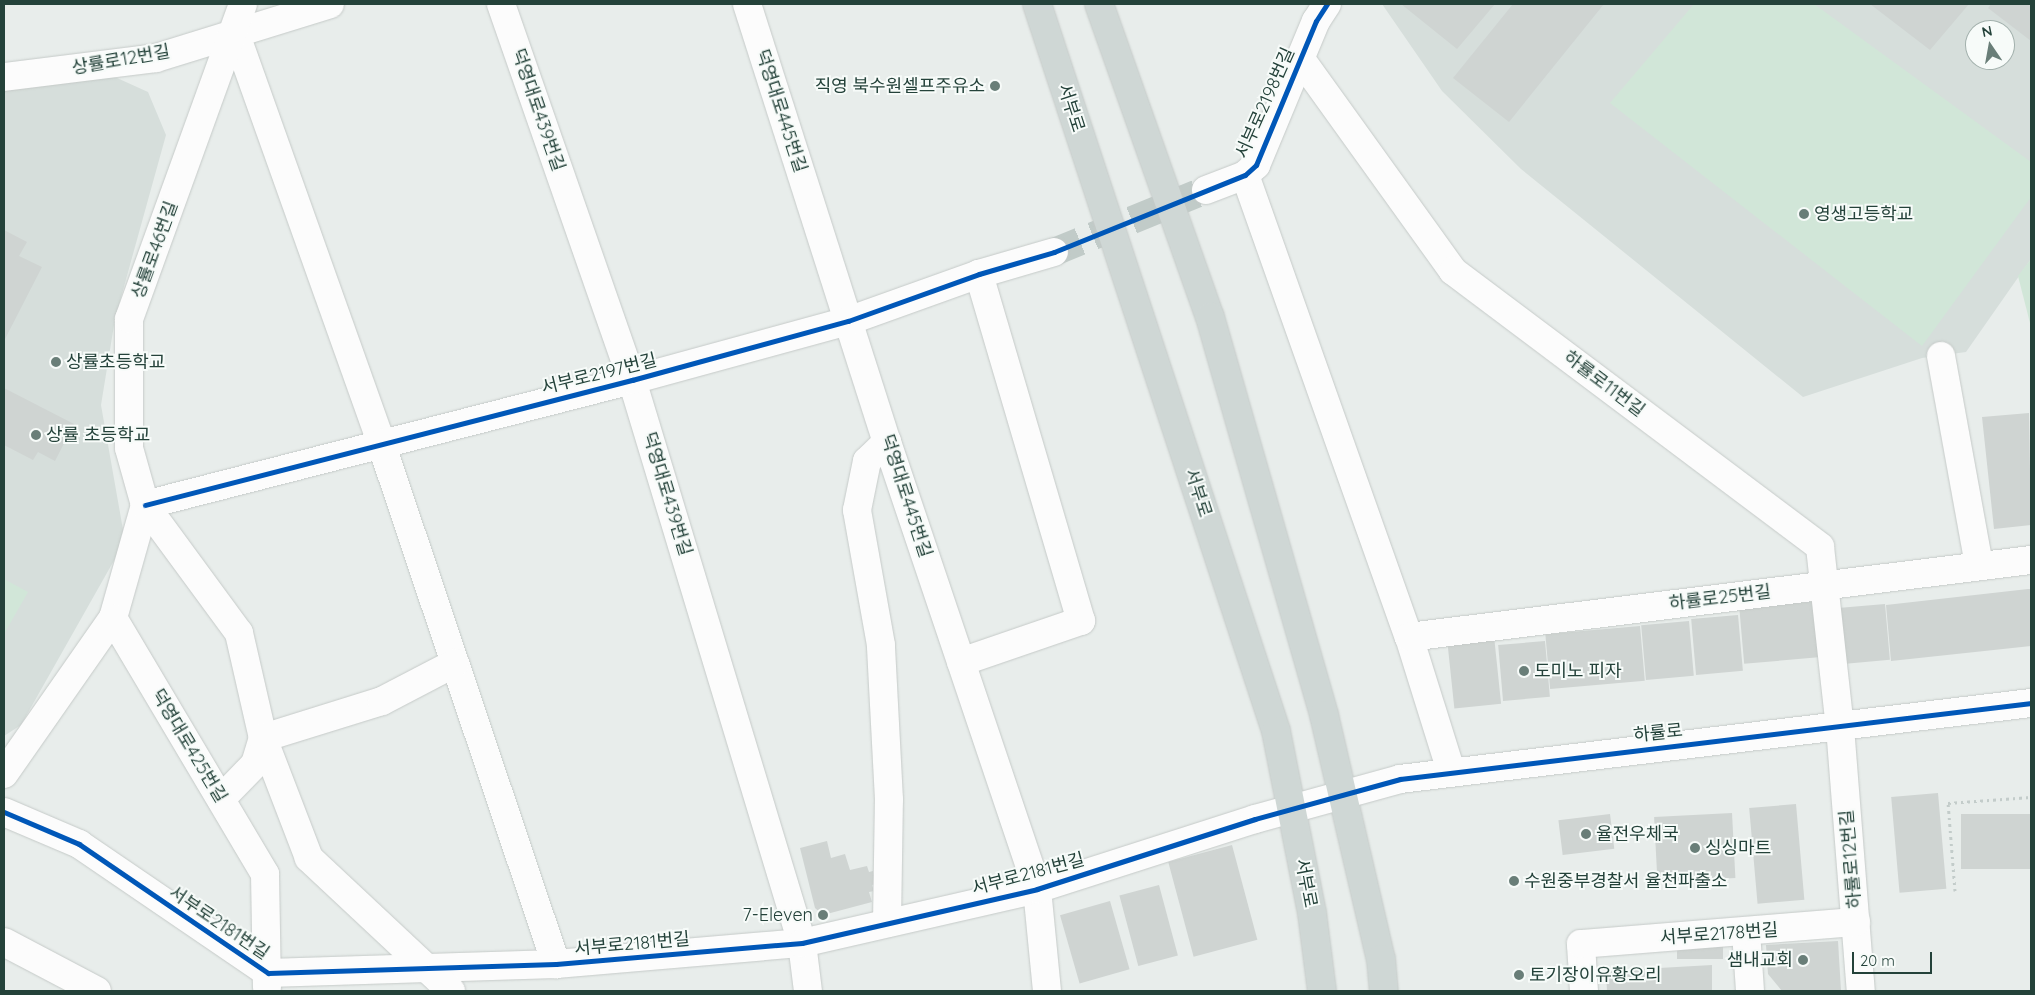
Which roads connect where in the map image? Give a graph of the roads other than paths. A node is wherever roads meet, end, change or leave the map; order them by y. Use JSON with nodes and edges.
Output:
{"nodes":[{"id":1,"x":243,"y":4,"type":"edge"},
{"id":2,"x":330,"y":4,"type":"edge"},
{"id":3,"x":501,"y":4,"type":"edge"},
{"id":4,"x":747,"y":4,"type":"edge"},
{"id":5,"x":1037,"y":4,"type":"edge"},
{"id":6,"x":1099,"y":4,"type":"edge"},
{"id":7,"x":1326,"y":4,"type":"edge"},
{"id":8,"x":235,"y":32,"type":"junction"},
{"id":9,"x":1300,"y":58,"type":"junction"},
{"id":10,"x":4,"y":77,"type":"edge"},
{"id":11,"x":1245,"y":175,"type":"junction"},
{"id":12,"x":1206,"y":190,"type":"tunnel mouth"},
{"id":13,"x":1054,"y":252,"type":"tunnel mouth"},
{"id":14,"x":979,"y":274,"type":"junction"},
{"id":15,"x":848,"y":320,"type":"junction"},
{"id":16,"x":1942,"y":356,"type":"dead end"},
{"id":17,"x":632,"y":380,"type":"junction"},
{"id":18,"x":887,"y":442,"type":"junction"},
{"id":19,"x":381,"y":443,"type":"junction"},
{"id":20,"x":145,"y":506,"type":"junction"},
{"id":21,"x":2031,"y":560,"type":"edge"},
{"id":22,"x":1979,"y":566,"type":"junction"},
{"id":23,"x":1825,"y":586,"type":"junction"},
{"id":24,"x":113,"y":618,"type":"junction"},
{"id":25,"x":1409,"y":637,"type":"junction"},
{"id":26,"x":961,"y":662,"type":"junction"},
{"id":27,"x":455,"y":663,"type":"junction"},
{"id":28,"x":2031,"y":703,"type":"edge"},
{"id":29,"x":1840,"y":727,"type":"junction"},
{"id":30,"x":263,"y":738,"type":"junction"},
{"id":31,"x":1450,"y":771,"type":"junction"},
{"id":32,"x":4,"y":774,"type":"edge"},
{"id":33,"x":1343,"y":795,"type":"junction"},
{"id":34,"x":221,"y":799,"type":"junction"},
{"id":35,"x":1291,"y":809,"type":"junction"},
{"id":36,"x":4,"y":812,"type":"edge"},
{"id":37,"x":1037,"y":889,"type":"junction"},
{"id":38,"x":1856,"y":922,"type":"junction"},
{"id":39,"x":887,"y":923,"type":"junction"},
{"id":40,"x":1746,"y":932,"type":"junction"},
{"id":41,"x":4,"y":942,"type":"edge"},
{"id":42,"x":802,"y":943,"type":"junction"},
{"id":43,"x":556,"y":964,"type":"junction"},
{"id":44,"x":426,"y":968,"type":"junction"},
{"id":45,"x":268,"y":982,"type":"edge"},
{"id":46,"x":97,"y":991,"type":"edge"},
{"id":47,"x":450,"y":991,"type":"edge"},
{"id":48,"x":808,"y":991,"type":"edge"},
{"id":49,"x":1047,"y":991,"type":"edge"},
{"id":50,"x":1322,"y":991,"type":"edge"},
{"id":51,"x":1384,"y":991,"type":"edge"},
{"id":52,"x":1584,"y":991,"type":"edge"},
{"id":53,"x":1750,"y":991,"type":"edge"},
{"id":54,"x":1861,"y":991,"type":"edge"}],
"edges":[{"from":1,"to":8,"type":"street","name":"상률로46번길"},
{"from":2,"to":8,"type":"street","name":"상률로12번길"},
{"from":3,"to":17,"type":"street","name":"덕영대로439번길"},
{"from":4,"to":15,"type":"street","name":"덕영대로445번길"},
{"from":5,"to":35,"type":"main road","name":"서부로"},
{"from":6,"to":33,"type":"main road"},
{"from":7,"to":9,"type":"street","name":"서부로2198번길"},
{"from":8,"to":10,"type":"street","name":"상률로12번길"},
{"from":8,"to":19,"type":"street"},
{"from":8,"to":20,"type":"street","name":"상률로46번길"},
{"from":9,"to":11,"type":"street","name":"서부로2198번길"},
{"from":9,"to":23,"type":"street","name":"하률로11번길"},
{"from":11,"to":12,"type":"street","name":"서부로2198번길"},
{"from":11,"to":25,"type":"street"},
{"from":13,"to":14,"type":"street","name":"서부로2197번길"},
{"from":14,"to":15,"type":"street","name":"서부로2197번길"},
{"from":14,"to":26,"type":"street"},
{"from":15,"to":17,"type":"street","name":"서부로2197번길"},
{"from":15,"to":18,"type":"street","name":"덕영대로445번길"},
{"from":16,"to":22,"type":"street"},
{"from":17,"to":19,"type":"street","name":"서부로2197번길"},
{"from":17,"to":42,"type":"street","name":"덕영대로439번길"},
{"from":18,"to":26,"type":"street","name":"덕영대로445번길"},
{"from":18,"to":39,"type":"street"},
{"from":19,"to":20,"type":"street","name":"서부로2197번길"},
{"from":19,"to":27,"type":"street"},
{"from":20,"to":24,"type":"street"},
{"from":20,"to":30,"type":"street"},
{"from":21,"to":22,"type":"street","name":"하률로25번길"},
{"from":22,"to":23,"type":"street","name":"하률로25번길"},
{"from":23,"to":25,"type":"street","name":"하률로25번길"},
{"from":23,"to":29,"type":"street","name":"하률로11번길"},
{"from":24,"to":32,"type":"street"},
{"from":24,"to":34,"type":"street","name":"덕영대로425번길"},
{"from":25,"to":31,"type":"street"},
{"from":26,"to":37,"type":"street","name":"덕영대로445번길"},
{"from":27,"to":30,"type":"street"},
{"from":27,"to":43,"type":"street"},
{"from":28,"to":29,"type":"street","name":"하률로"},
{"from":29,"to":31,"type":"street","name":"하률로"},
{"from":29,"to":38,"type":"street","name":"하률로12번길"},
{"from":30,"to":34,"type":"street"},
{"from":30,"to":44,"type":"street"},
{"from":31,"to":33,"type":"street","name":"하률로"},
{"from":33,"to":35,"type":"street","name":"하률로"},
{"from":33,"to":51,"type":"main road"},
{"from":34,"to":45,"type":"street","name":"덕영대로425번길"},
{"from":35,"to":37,"type":"street","name":"서부로2181번길"},
{"from":35,"to":50,"type":"main road","name":"서부로"},
{"from":36,"to":45,"type":"street","name":"서부로2181번길"},
{"from":37,"to":39,"type":"street","name":"서부로2181번길"},
{"from":37,"to":49,"type":"street","name":"덕영대로445번길"},
{"from":38,"to":40,"type":"street","name":"서부로2178번길"},
{"from":38,"to":54,"type":"street","name":"하률로12번길"},
{"from":39,"to":42,"type":"street","name":"서부로2181번길"},
{"from":40,"to":52,"type":"street","name":"서부로2178번길"},
{"from":40,"to":53,"type":"street"},
{"from":41,"to":46,"type":"street"},
{"from":42,"to":43,"type":"street","name":"서부로2181번길"},
{"from":42,"to":48,"type":"street","name":"덕영대로439번길"},
{"from":43,"to":44,"type":"street","name":"서부로2181번길"},
{"from":44,"to":45,"type":"street","name":"서부로2181번길"},
{"from":44,"to":47,"type":"street"}]}
